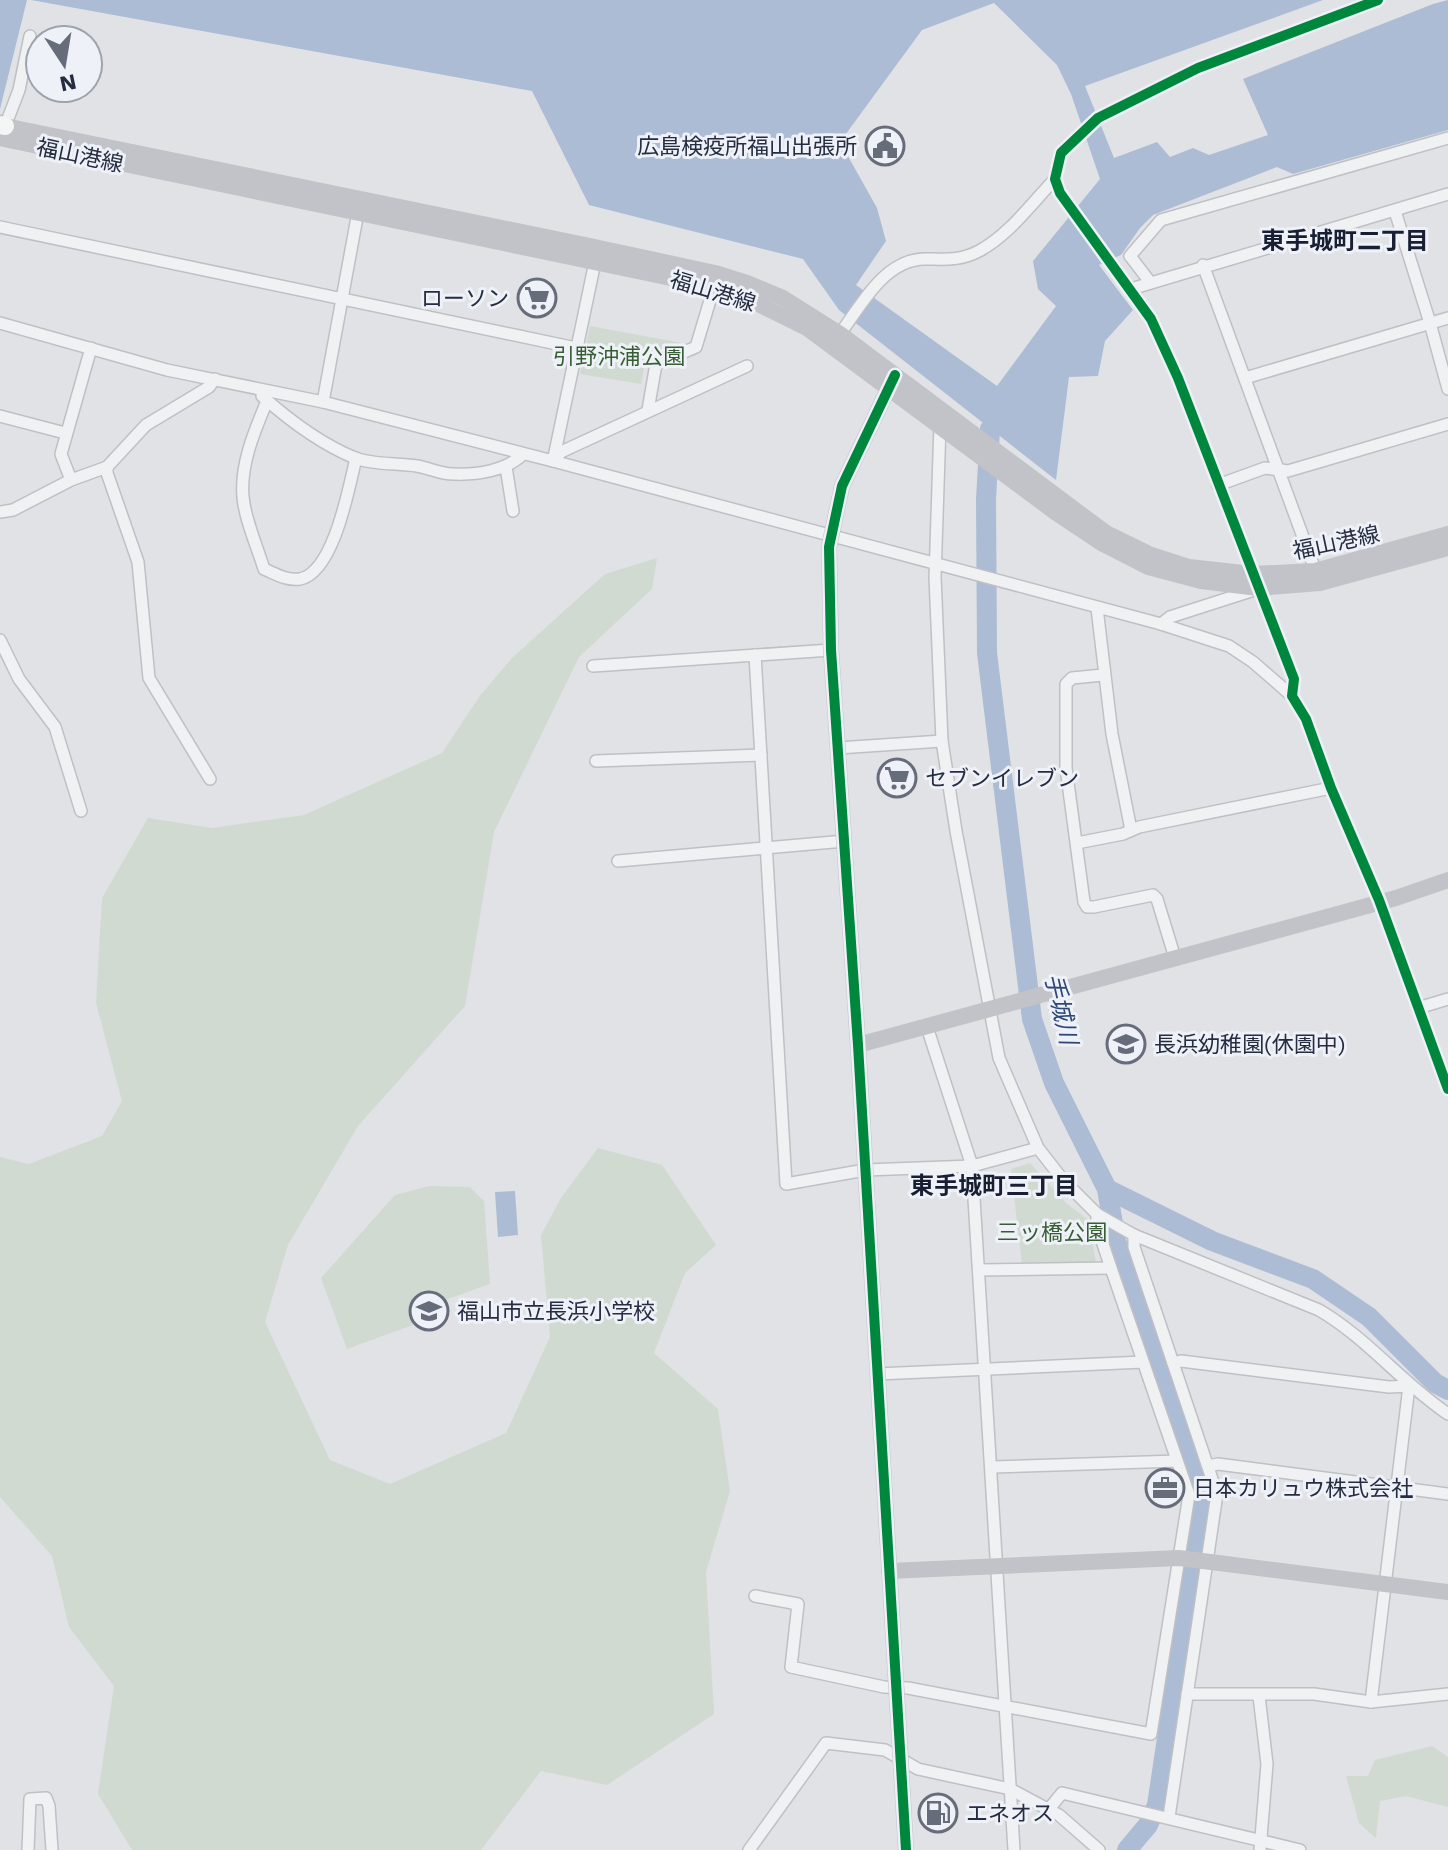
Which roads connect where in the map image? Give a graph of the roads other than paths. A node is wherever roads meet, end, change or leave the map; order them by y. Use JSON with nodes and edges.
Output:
{"nodes":[{"id":1,"x":1378,"y":0,"type":"edge"},
{"id":2,"x":24,"y":65,"type":"edge"},
{"id":3,"x":1,"y":131,"type":"edge"},
{"id":4,"x":1448,"y":138,"type":"edge"},
{"id":5,"x":1055,"y":179,"type":"junction"},
{"id":6,"x":1448,"y":194,"type":"edge"},
{"id":7,"x":1395,"y":211,"type":"junction"},
{"id":8,"x":358,"y":212,"type":"junction"},
{"id":9,"x":0,"y":227,"type":"edge"},
{"id":10,"x":595,"y":262,"type":"junction"},
{"id":11,"x":1203,"y":265,"type":"junction"},
{"id":12,"x":1150,"y":282,"type":"junction"},
{"id":13,"x":714,"y":287,"type":"junction"},
{"id":14,"x":1131,"y":289,"type":"junction"},
{"id":15,"x":342,"y":300,"type":"junction"},
{"id":16,"x":1448,"y":318,"type":"edge"},
{"id":17,"x":0,"y":323,"type":"edge"},
{"id":18,"x":1430,"y":323,"type":"junction"},
{"id":19,"x":844,"y":330,"type":"junction"},
{"id":20,"x":91,"y":348,"type":"junction"},
{"id":21,"x":576,"y":348,"type":"junction"},
{"id":22,"x":747,"y":366,"type":"dead end"},
{"id":23,"x":1245,"y":378,"type":"junction"},
{"id":24,"x":215,"y":379,"type":"junction"},
{"id":25,"x":892,"y":382,"type":"junction"},
{"id":26,"x":256,"y":387,"type":"junction"},
{"id":27,"x":1448,"y":389,"type":"edge"},
{"id":28,"x":267,"y":401,"type":"junction"},
{"id":29,"x":323,"y":402,"type":"junction"},
{"id":30,"x":648,"y":410,"type":"junction"},
{"id":31,"x":0,"y":416,"type":"edge"},
{"id":32,"x":944,"y":423,"type":"junction"},
{"id":33,"x":1448,"y":424,"type":"edge"},
{"id":34,"x":65,"y":433,"type":"junction"},
{"id":35,"x":523,"y":454,"type":"junction"},
{"id":36,"x":356,"y":458,"type":"junction"},
{"id":37,"x":553,"y":461,"type":"junction"},
{"id":38,"x":107,"y":467,"type":"junction"},
{"id":39,"x":506,"y":467,"type":"junction"},
{"id":40,"x":1277,"y":469,"type":"junction"},
{"id":41,"x":71,"y":480,"type":"junction"},
{"id":42,"x":1218,"y":485,"type":"junction"},
{"id":43,"x":513,"y":511,"type":"dead end"},
{"id":44,"x":0,"y":512,"type":"edge"},
{"id":45,"x":1448,"y":534,"type":"edge"},
{"id":46,"x":830,"y":537,"type":"junction"},
{"id":47,"x":1448,"y":548,"type":"edge"},
{"id":48,"x":939,"y":565,"type":"junction"},
{"id":49,"x":1318,"y":577,"type":"junction"},
{"id":50,"x":1255,"y":581,"type":"junction"},
{"id":51,"x":1097,"y":608,"type":"junction"},
{"id":52,"x":1161,"y":624,"type":"junction"},
{"id":53,"x":0,"y":640,"type":"edge"},
{"id":54,"x":831,"y":650,"type":"junction"},
{"id":55,"x":755,"y":655,"type":"junction"},
{"id":56,"x":593,"y":666,"type":"dead end"},
{"id":57,"x":1103,"y":675,"type":"junction"},
{"id":58,"x":1292,"y":696,"type":"junction"},
{"id":59,"x":942,"y":741,"type":"junction"},
{"id":60,"x":838,"y":748,"type":"junction"},
{"id":61,"x":761,"y":755,"type":"junction"},
{"id":62,"x":596,"y":761,"type":"dead end"},
{"id":63,"x":210,"y":779,"type":"dead end"},
{"id":64,"x":1331,"y":788,"type":"junction"},
{"id":65,"x":81,"y":811,"type":"dead end"},
{"id":66,"x":1131,"y":830,"type":"junction"},
{"id":67,"x":845,"y":841,"type":"junction"},
{"id":68,"x":1077,"y":843,"type":"junction"},
{"id":69,"x":767,"y":848,"type":"junction"},
{"id":70,"x":618,"y":861,"type":"dead end"},
{"id":71,"x":1448,"y":880,"type":"edge"},
{"id":72,"x":1379,"y":900,"type":"junction"},
{"id":73,"x":1175,"y":958,"type":"junction"},
{"id":74,"x":1448,"y":999,"type":"edge"},
{"id":75,"x":991,"y":1008,"type":"junction"},
{"id":76,"x":1418,"y":1008,"type":"junction"},
{"id":77,"x":927,"y":1027,"type":"junction"},
{"id":78,"x":858,"y":1045,"type":"junction"},
{"id":79,"x":1448,"y":1089,"type":"edge"},
{"id":80,"x":1038,"y":1148,"type":"junction"},
{"id":81,"x":972,"y":1166,"type":"junction"},
{"id":82,"x":865,"y":1170,"type":"junction"},
{"id":83,"x":1098,"y":1215,"type":"junction"},
{"id":84,"x":1130,"y":1233,"type":"junction"},
{"id":85,"x":1111,"y":1268,"type":"junction"},
{"id":86,"x":979,"y":1270,"type":"junction"},
{"id":87,"x":1143,"y":1362,"type":"junction"},
{"id":88,"x":1173,"y":1363,"type":"junction"},
{"id":89,"x":985,"y":1369,"type":"junction"},
{"id":90,"x":877,"y":1374,"type":"junction"},
{"id":91,"x":1409,"y":1386,"type":"junction"},
{"id":92,"x":1448,"y":1414,"type":"edge"},
{"id":93,"x":1177,"y":1461,"type":"junction"},
{"id":94,"x":1208,"y":1466,"type":"junction"},
{"id":95,"x":992,"y":1467,"type":"junction"},
{"id":96,"x":1398,"y":1488,"type":"junction"},
{"id":97,"x":1448,"y":1494,"type":"edge"},
{"id":98,"x":1182,"y":1559,"type":"junction"},
{"id":99,"x":1206,"y":1562,"type":"junction"},
{"id":100,"x":997,"y":1567,"type":"junction"},
{"id":101,"x":889,"y":1571,"type":"junction"},
{"id":102,"x":1385,"y":1585,"type":"junction"},
{"id":103,"x":1448,"y":1592,"type":"edge"},
{"id":104,"x":755,"y":1596,"type":"dead end"},
{"id":105,"x":896,"y":1687,"type":"junction"},
{"id":106,"x":1187,"y":1694,"type":"junction"},
{"id":107,"x":1448,"y":1694,"type":"edge"},
{"id":108,"x":1259,"y":1696,"type":"junction"},
{"id":109,"x":1371,"y":1702,"type":"junction"},
{"id":110,"x":1006,"y":1706,"type":"junction"},
{"id":111,"x":900,"y":1760,"type":"junction"},
{"id":112,"x":1010,"y":1789,"type":"junction"},
{"id":113,"x":1049,"y":1809,"type":"junction"},
{"id":114,"x":1166,"y":1816,"type":"junction"},
{"id":115,"x":1261,"y":1846,"type":"edge"},
{"id":116,"x":28,"y":1850,"type":"edge"},
{"id":117,"x":52,"y":1850,"type":"edge"},
{"id":118,"x":749,"y":1850,"type":"edge"},
{"id":119,"x":906,"y":1850,"type":"edge"},
{"id":120,"x":1014,"y":1850,"type":"edge"},
{"id":121,"x":1099,"y":1850,"type":"edge"},
{"id":122,"x":1300,"y":1850,"type":"edge"}],
"edges":[{"from":1,"to":5,"type":"street"},
{"from":2,"to":3,"type":"street"},
{"from":3,"to":8,"type":"street","name":"福山港線"},
{"from":3,"to":19,"type":"street","name":"福山港線"},
{"from":4,"to":12,"type":"street"},
{"from":5,"to":14,"type":"street"},
{"from":5,"to":19,"type":"street"},
{"from":6,"to":7,"type":"street"},
{"from":7,"to":11,"type":"street"},
{"from":7,"to":18,"type":"street"},
{"from":8,"to":10,"type":"street","name":"福山港線"},
{"from":8,"to":15,"type":"street"},
{"from":9,"to":15,"type":"street"},
{"from":10,"to":13,"type":"street","name":"福山港線"},
{"from":10,"to":21,"type":"street"},
{"from":11,"to":12,"type":"street"},
{"from":11,"to":23,"type":"street"},
{"from":12,"to":14,"type":"street"},
{"from":13,"to":25,"type":"street","name":"福山港線"},
{"from":13,"to":30,"type":"street"},
{"from":14,"to":42,"type":"street"},
{"from":15,"to":21,"type":"street"},
{"from":15,"to":29,"type":"street"},
{"from":16,"to":18,"type":"street"},
{"from":17,"to":20,"type":"street"},
{"from":18,"to":23,"type":"street"},
{"from":18,"to":27,"type":"street"},
{"from":19,"to":25,"type":"street","name":"福山港線"},
{"from":20,"to":24,"type":"street"},
{"from":20,"to":34,"type":"street"},
{"from":21,"to":37,"type":"street"},
{"from":22,"to":30,"type":"street"},
{"from":23,"to":40,"type":"street"},
{"from":24,"to":26,"type":"street"},
{"from":24,"to":38,"type":"street"},
{"from":25,"to":32,"type":"street","name":"福山港線"},
{"from":25,"to":46,"type":"street"},
{"from":26,"to":28,"type":"street"},
{"from":26,"to":29,"type":"street"},
{"from":28,"to":36,"type":"street"},
{"from":28,"to":36,"type":"street"},
{"from":29,"to":35,"type":"street"},
{"from":30,"to":37,"type":"street"},
{"from":31,"to":34,"type":"street"},
{"from":32,"to":48,"type":"street"},
{"from":32,"to":50,"type":"street","name":"福山港線"},
{"from":33,"to":40,"type":"street"},
{"from":34,"to":41,"type":"street"},
{"from":35,"to":37,"type":"street"},
{"from":35,"to":39,"type":"street"},
{"from":36,"to":39,"type":"street"},
{"from":37,"to":46,"type":"street"},
{"from":38,"to":41,"type":"street"},
{"from":38,"to":63,"type":"street"},
{"from":39,"to":43,"type":"street"},
{"from":40,"to":42,"type":"street"},
{"from":40,"to":49,"type":"street"},
{"from":41,"to":44,"type":"street"},
{"from":42,"to":50,"type":"street"},
{"from":45,"to":49,"type":"street","name":"福山港線"},
{"from":46,"to":48,"type":"street"},
{"from":46,"to":54,"type":"street"},
{"from":47,"to":49,"type":"street","name":"福山港線"},
{"from":48,"to":51,"type":"street"},
{"from":48,"to":59,"type":"street"},
{"from":49,"to":50,"type":"street","name":"福山港線"},
{"from":50,"to":52,"type":"street"},
{"from":50,"to":58,"type":"street"},
{"from":51,"to":52,"type":"street"},
{"from":51,"to":57,"type":"street"},
{"from":52,"to":58,"type":"street"},
{"from":53,"to":65,"type":"street"},
{"from":54,"to":55,"type":"street"},
{"from":54,"to":60,"type":"street"},
{"from":55,"to":56,"type":"street"},
{"from":55,"to":61,"type":"street"},
{"from":57,"to":66,"type":"street"},
{"from":57,"to":68,"type":"street"},
{"from":58,"to":64,"type":"street"},
{"from":59,"to":60,"type":"street"},
{"from":59,"to":75,"type":"street"},
{"from":60,"to":67,"type":"street"},
{"from":61,"to":62,"type":"street"},
{"from":61,"to":69,"type":"street"},
{"from":64,"to":66,"type":"street"},
{"from":64,"to":72,"type":"street"},
{"from":66,"to":68,"type":"street"},
{"from":67,"to":69,"type":"street"},
{"from":67,"to":78,"type":"street"},
{"from":68,"to":73,"type":"street"},
{"from":69,"to":70,"type":"street"},
{"from":69,"to":82,"type":"street"},
{"from":71,"to":72,"type":"street"},
{"from":72,"to":73,"type":"street"},
{"from":72,"to":76,"type":"street"},
{"from":73,"to":75,"type":"street"},
{"from":74,"to":76,"type":"street"},
{"from":75,"to":77,"type":"street"},
{"from":75,"to":80,"type":"street"},
{"from":76,"to":79,"type":"street"},
{"from":77,"to":78,"type":"street"},
{"from":77,"to":81,"type":"street"},
{"from":78,"to":82,"type":"street"},
{"from":80,"to":81,"type":"street"},
{"from":80,"to":83,"type":"street"},
{"from":81,"to":82,"type":"street"},
{"from":81,"to":86,"type":"street"},
{"from":82,"to":90,"type":"street"},
{"from":83,"to":84,"type":"street"},
{"from":83,"to":85,"type":"street"},
{"from":84,"to":88,"type":"street"},
{"from":84,"to":91,"type":"street"},
{"from":85,"to":86,"type":"street"},
{"from":85,"to":87,"type":"street"},
{"from":86,"to":89,"type":"street"},
{"from":87,"to":89,"type":"street"},
{"from":87,"to":93,"type":"street"},
{"from":88,"to":91,"type":"street"},
{"from":88,"to":94,"type":"street"},
{"from":89,"to":90,"type":"street"},
{"from":89,"to":95,"type":"street"},
{"from":90,"to":101,"type":"street"},
{"from":91,"to":92,"type":"street"},
{"from":91,"to":96,"type":"street"},
{"from":93,"to":95,"type":"street"},
{"from":93,"to":98,"type":"street"},
{"from":94,"to":96,"type":"street"},
{"from":94,"to":99,"type":"street"},
{"from":95,"to":100,"type":"street"},
{"from":96,"to":97,"type":"street"},
{"from":96,"to":102,"type":"street"},
{"from":98,"to":99,"type":"street"},
{"from":98,"to":100,"type":"street"},
{"from":98,"to":110,"type":"street"},
{"from":99,"to":102,"type":"street"},
{"from":99,"to":106,"type":"street"},
{"from":100,"to":101,"type":"street"},
{"from":100,"to":110,"type":"street"},
{"from":101,"to":105,"type":"street"},
{"from":102,"to":103,"type":"street"},
{"from":102,"to":109,"type":"street"},
{"from":104,"to":105,"type":"street"},
{"from":105,"to":110,"type":"street"},
{"from":105,"to":111,"type":"street"},
{"from":106,"to":108,"type":"street"},
{"from":106,"to":114,"type":"street"},
{"from":107,"to":109,"type":"street"},
{"from":108,"to":109,"type":"street"},
{"from":108,"to":115,"type":"street"},
{"from":110,"to":112,"type":"street"},
{"from":111,"to":112,"type":"street"},
{"from":111,"to":118,"type":"street"},
{"from":111,"to":119,"type":"street"},
{"from":112,"to":113,"type":"street"},
{"from":112,"to":120,"type":"street"},
{"from":113,"to":114,"type":"street"},
{"from":113,"to":121,"type":"street"},
{"from":114,"to":115,"type":"street"},
{"from":115,"to":122,"type":"street"},
{"from":116,"to":117,"type":"street"}]}
